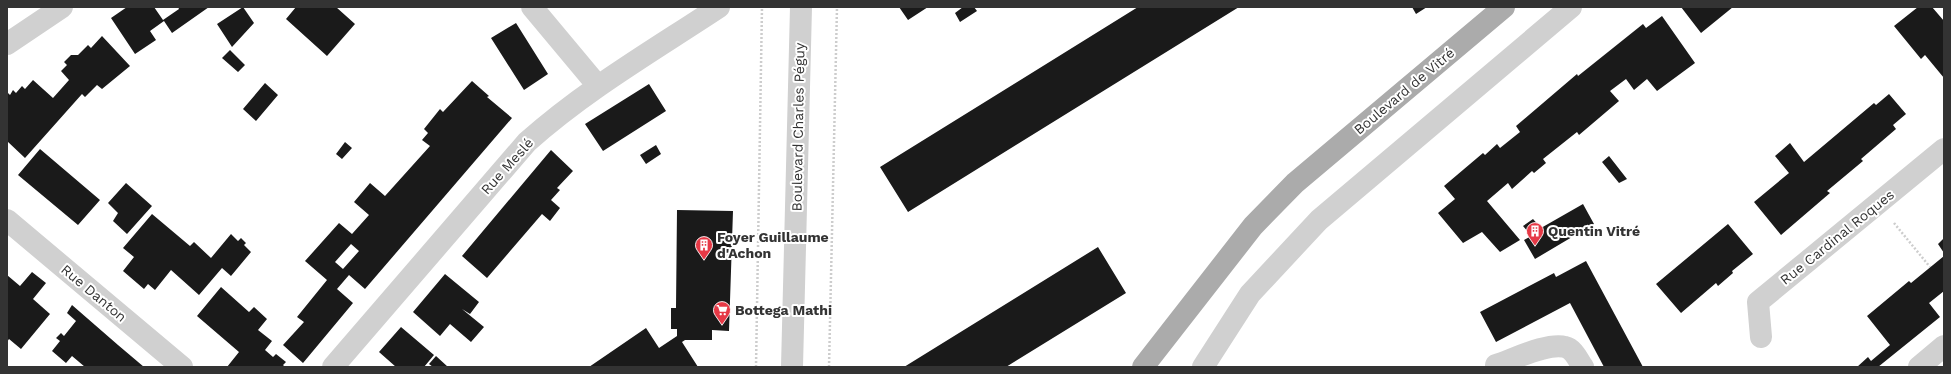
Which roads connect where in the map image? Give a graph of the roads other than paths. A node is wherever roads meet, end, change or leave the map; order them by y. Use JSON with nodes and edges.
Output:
{"nodes":[{"id":1,"x":62,"y":7,"type":"edge"},
{"id":2,"x":532,"y":7,"type":"edge"},
{"id":3,"x":719,"y":7,"type":"edge"},
{"id":4,"x":801,"y":7,"type":"edge"},
{"id":5,"x":1504,"y":7,"type":"edge"},
{"id":6,"x":1571,"y":7,"type":"edge"},
{"id":7,"x":7,"y":44,"type":"edge"},
{"id":8,"x":598,"y":86,"type":"junction"},
{"id":9,"x":1944,"y":149,"type":"edge"},
{"id":10,"x":7,"y":220,"type":"edge"},
{"id":11,"x":1761,"y":337,"type":"dead end"},
{"id":12,"x":1944,"y":346,"type":"edge"},
{"id":13,"x":1496,"y":365,"type":"dead end"},
{"id":14,"x":182,"y":367,"type":"edge"},
{"id":15,"x":332,"y":367,"type":"edge"},
{"id":16,"x":792,"y":367,"type":"edge"},
{"id":17,"x":1143,"y":367,"type":"edge"},
{"id":18,"x":1203,"y":367,"type":"edge"},
{"id":19,"x":1583,"y":367,"type":"edge"},
{"id":20,"x":1919,"y":367,"type":"edge"}],
"edges":[{"from":1,"to":7,"type":"street"},
{"from":2,"to":8,"type":"street"},
{"from":3,"to":8,"type":"street","name":"Rue Meslé"},
{"from":4,"to":16,"type":"street","name":"Boulevard Charles Péguy"},
{"from":5,"to":17,"type":"main road","name":"Boulevard de Vitré"},
{"from":6,"to":18,"type":"street"},
{"from":8,"to":15,"type":"street","name":"Rue Meslé"},
{"from":9,"to":11,"type":"street","name":"Rue Cardinal Roques"},
{"from":10,"to":14,"type":"street","name":"Rue Danton"},
{"from":12,"to":20,"type":"street"},
{"from":13,"to":19,"type":"street"}]}
